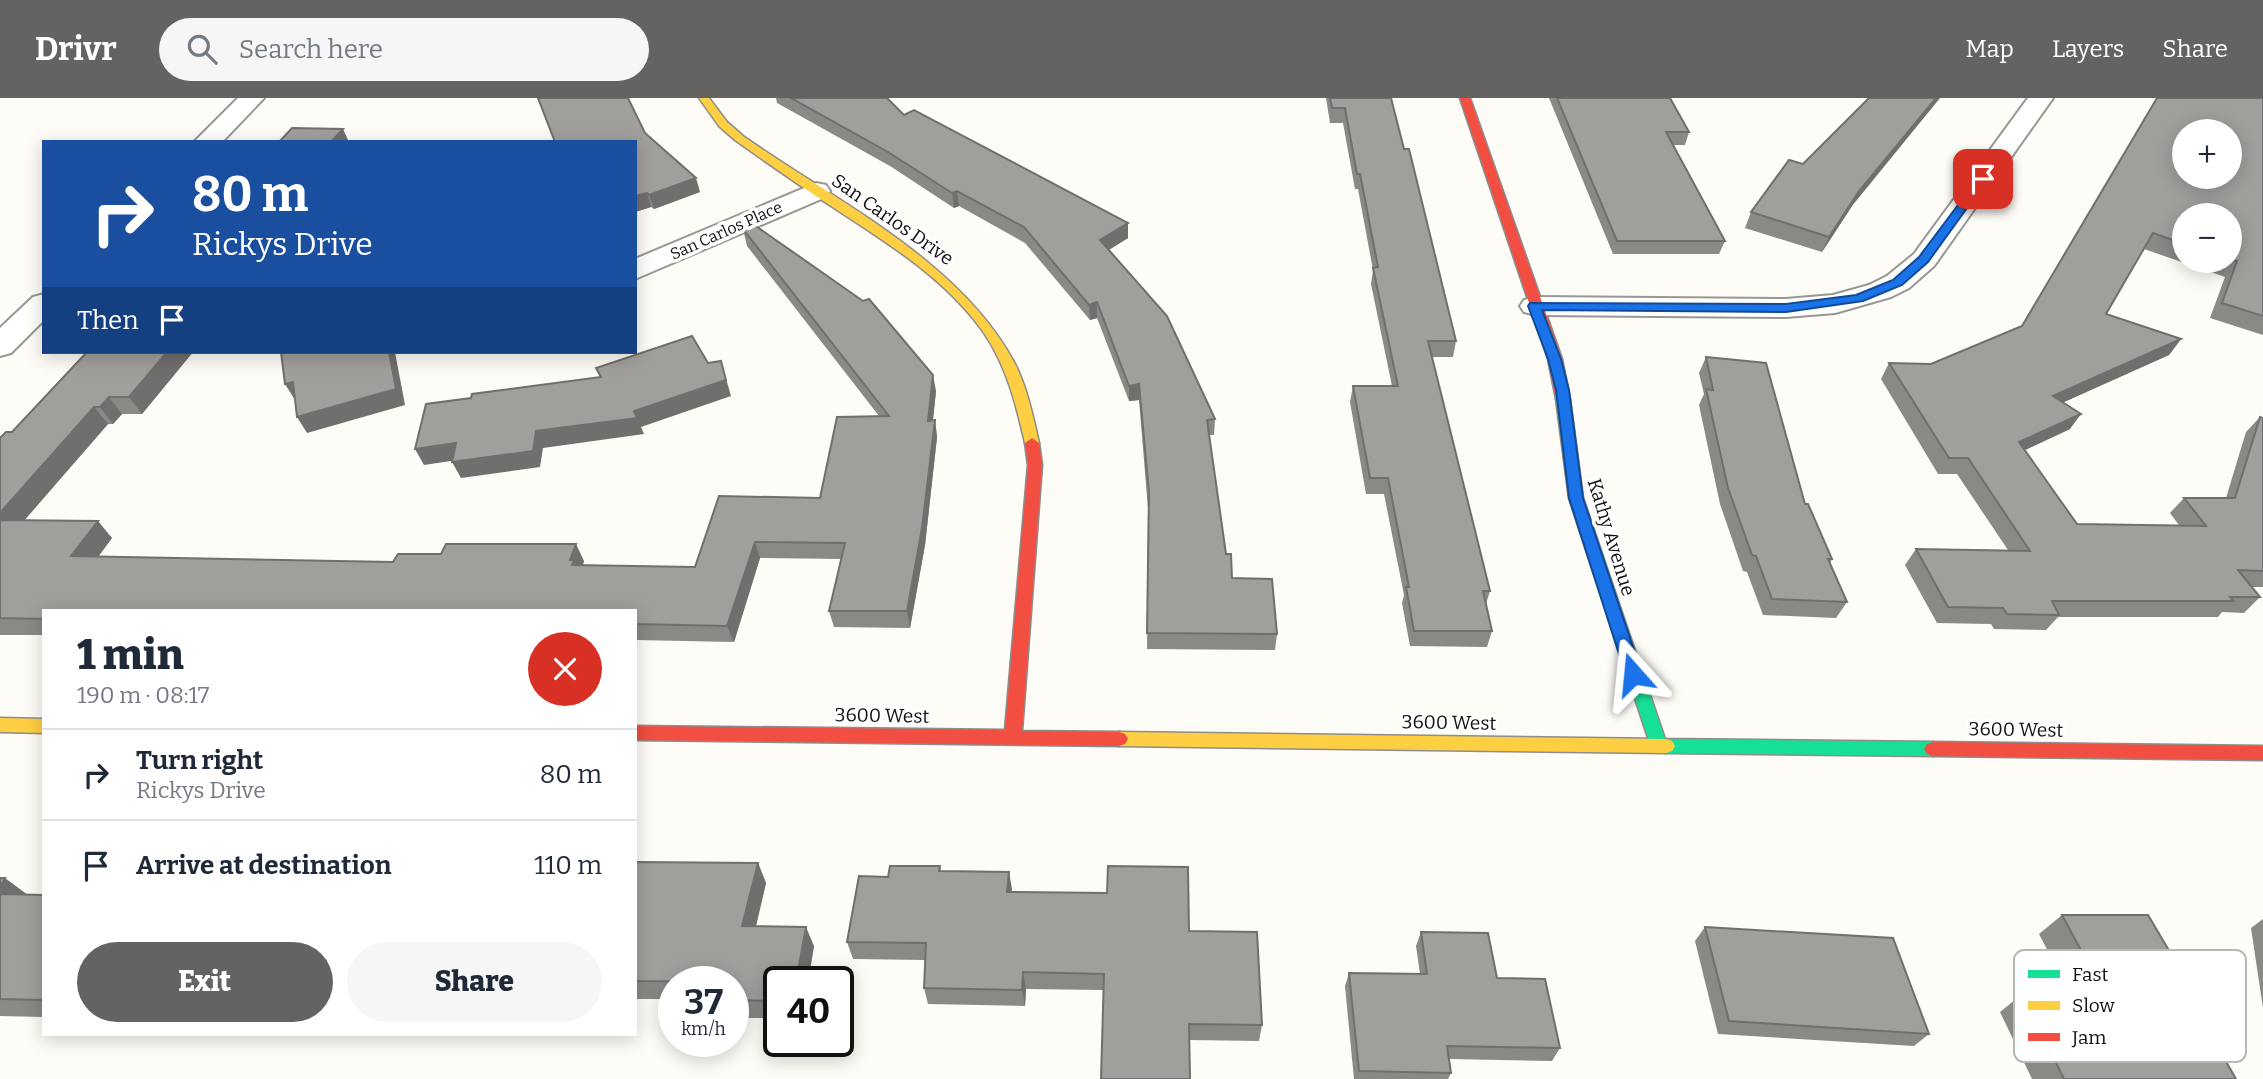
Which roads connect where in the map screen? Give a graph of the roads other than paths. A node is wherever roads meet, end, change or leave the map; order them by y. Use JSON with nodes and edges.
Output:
{"nodes":[{"id":1,"x":252,"y":98,"type":"edge"},
{"id":2,"x":704,"y":98,"type":"edge"},
{"id":3,"x":1465,"y":98,"type":"edge"},
{"id":4,"x":2041,"y":98,"type":"edge"},
{"id":5,"x":209,"y":140,"type":"edge"},
{"id":6,"x":816,"y":191,"type":"junction"},
{"id":7,"x":637,"y":269,"type":"edge"},
{"id":8,"x":42,"y":305,"type":"edge"},
{"id":9,"x":1535,"y":306,"type":"junction"},
{"id":10,"x":0,"y":346,"type":"edge"},
{"id":11,"x":0,"y":725,"type":"edge"},
{"id":12,"x":42,"y":726,"type":"edge"},
{"id":13,"x":637,"y":733,"type":"edge"},
{"id":14,"x":1013,"y":738,"type":"junction"},
{"id":15,"x":1658,"y":745,"type":"junction"},
{"id":16,"x":2263,"y":752,"type":"edge"}],
"edges":[{"from":1,"to":5,"type":"street"},
{"from":2,"to":6,"type":"street","name":"San Carlos Drive"},
{"from":3,"to":9,"type":"street","name":"Kathy Avenue"},
{"from":4,"to":9,"type":"street"},
{"from":6,"to":7,"type":"street","name":"San Carlos Place"},
{"from":6,"to":14,"type":"street","name":"San Carlos Drive"},
{"from":8,"to":10,"type":"street"},
{"from":9,"to":15,"type":"street","name":"Kathy Avenue"},
{"from":11,"to":12,"type":"street"},
{"from":13,"to":14,"type":"street","name":"3600 West"},
{"from":14,"to":15,"type":"street","name":"3600 West"},
{"from":15,"to":16,"type":"street","name":"3600 West"}]}
